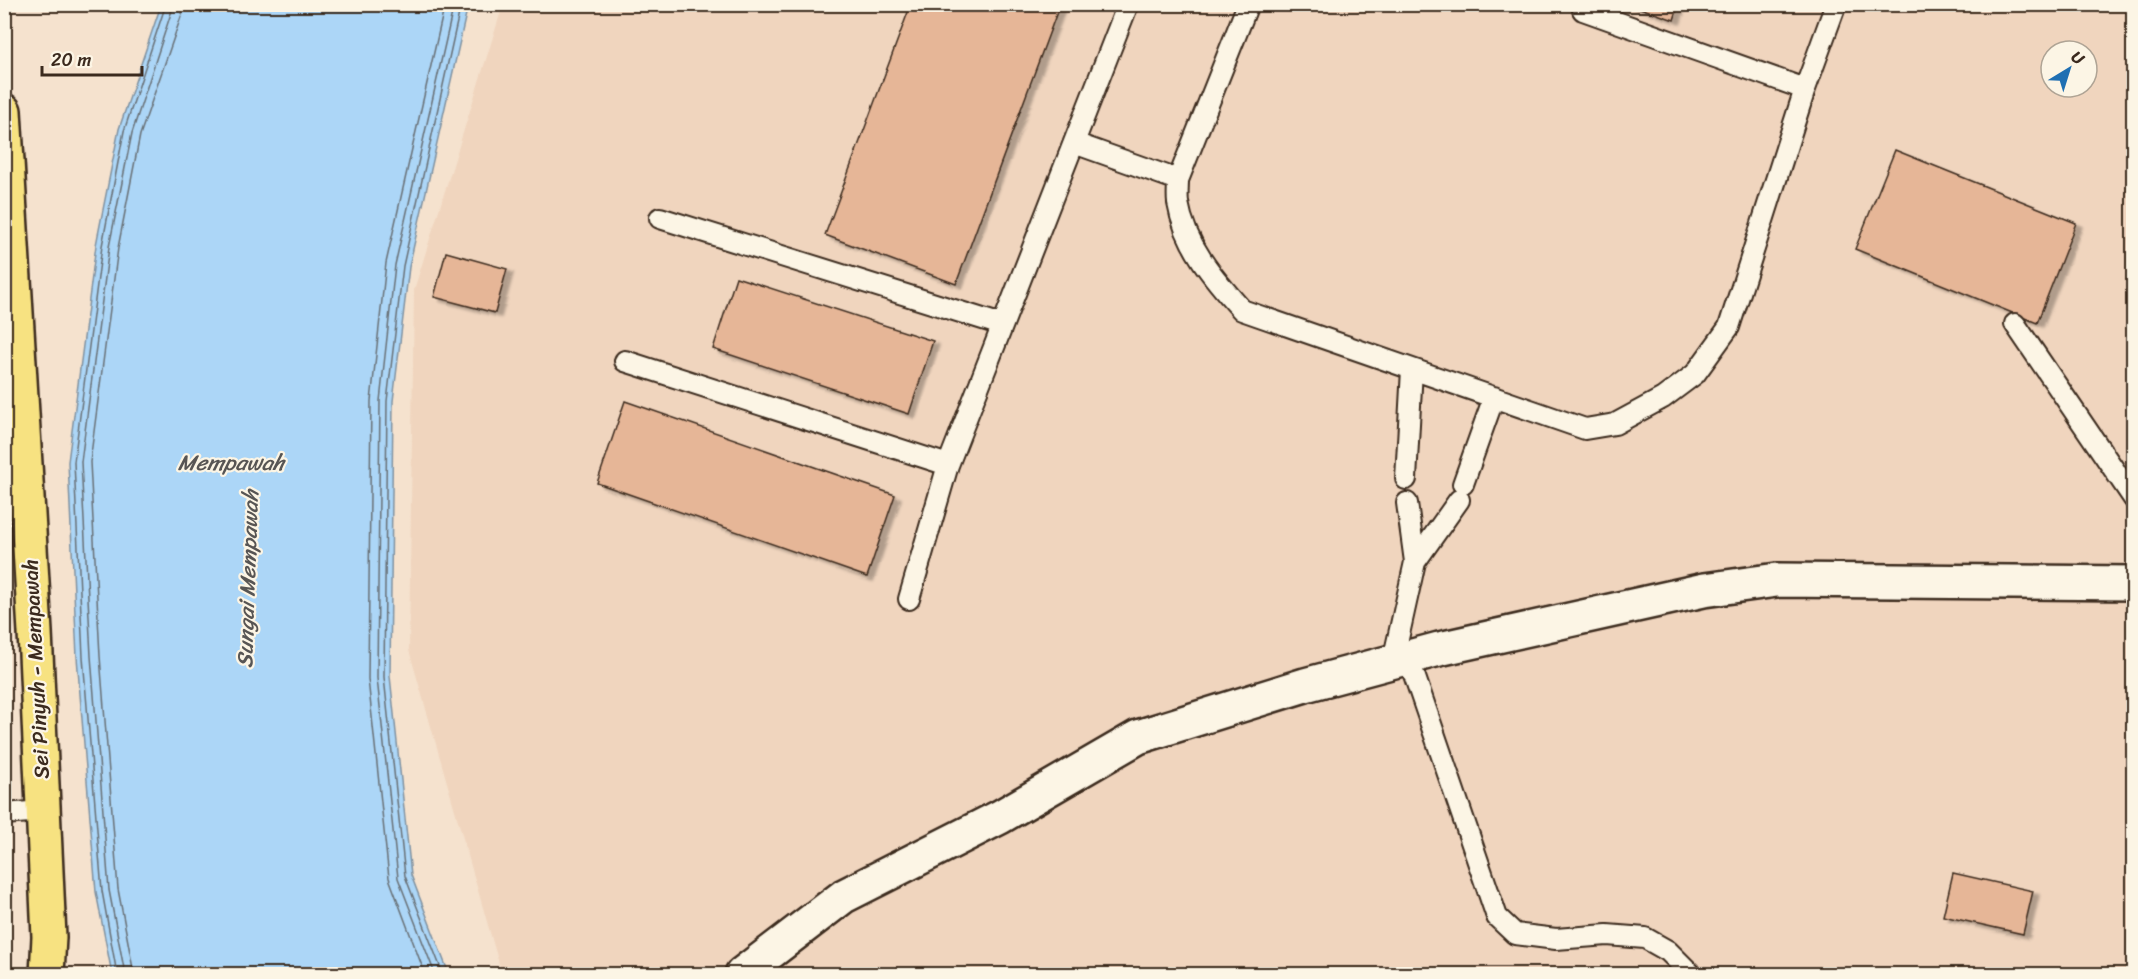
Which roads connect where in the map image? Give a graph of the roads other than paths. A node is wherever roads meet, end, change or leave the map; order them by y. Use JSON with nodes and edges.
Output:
{"nodes":[{"id":1,"x":1128,"y":4,"type":"edge"},
{"id":2,"x":1248,"y":4,"type":"edge"},
{"id":3,"x":1836,"y":4,"type":"edge"},
{"id":4,"x":1583,"y":10,"type":"dead end"},
{"id":5,"x":1804,"y":88,"type":"junction"},
{"id":6,"x":4,"y":111,"type":"edge"},
{"id":7,"x":1074,"y":143,"type":"junction"},
{"id":8,"x":1178,"y":180,"type":"junction"},
{"id":9,"x":660,"y":218,"type":"dead end"},
{"id":10,"x":2015,"y":324,"type":"dead end"},
{"id":11,"x":1002,"y":325,"type":"junction"},
{"id":12,"x":625,"y":362,"type":"dead end"},
{"id":13,"x":1412,"y":369,"type":"junction"},
{"id":14,"x":1494,"y":397,"type":"junction"},
{"id":15,"x":948,"y":465,"type":"junction"},
{"id":16,"x":1406,"y":479,"type":"dead end"},
{"id":17,"x":2133,"y":499,"type":"edge"},
{"id":18,"x":1407,"y":503,"type":"dead end"},
{"id":19,"x":1416,"y":562,"type":"junction"},
{"id":20,"x":2133,"y":583,"type":"edge"},
{"id":21,"x":909,"y":599,"type":"dead end"},
{"id":22,"x":1401,"y":659,"type":"junction"},
{"id":23,"x":43,"y":811,"type":"junction"},
{"id":24,"x":4,"y":814,"type":"edge"},
{"id":25,"x":47,"y":975,"type":"edge"},
{"id":26,"x":742,"y":975,"type":"edge"},
{"id":27,"x":1691,"y":975,"type":"edge"}],
"edges":[{"from":1,"to":7,"type":"lane"},
{"from":2,"to":8,"type":"lane"},
{"from":3,"to":5,"type":"lane"},
{"from":4,"to":5,"type":"lane"},
{"from":5,"to":14,"type":"lane"},
{"from":6,"to":23,"type":"highway","name":"Sei Pinyuh - Mempawah"},
{"from":7,"to":8,"type":"lane"},
{"from":7,"to":11,"type":"lane"},
{"from":8,"to":13,"type":"lane"},
{"from":9,"to":11,"type":"lane"},
{"from":10,"to":17,"type":"lane"},
{"from":11,"to":15,"type":"lane"},
{"from":12,"to":15,"type":"lane"},
{"from":13,"to":14,"type":"lane"},
{"from":13,"to":16,"type":"lane"},
{"from":14,"to":19,"type":"lane"},
{"from":15,"to":21,"type":"lane"},
{"from":18,"to":19,"type":"lane"},
{"from":19,"to":22,"type":"lane"},
{"from":20,"to":22,"type":"street"},
{"from":22,"to":26,"type":"street"},
{"from":22,"to":27,"type":"lane"},
{"from":23,"to":24,"type":"lane"},
{"from":23,"to":25,"type":"highway","name":"Sei Pinyuh - Mempawah"}]}
